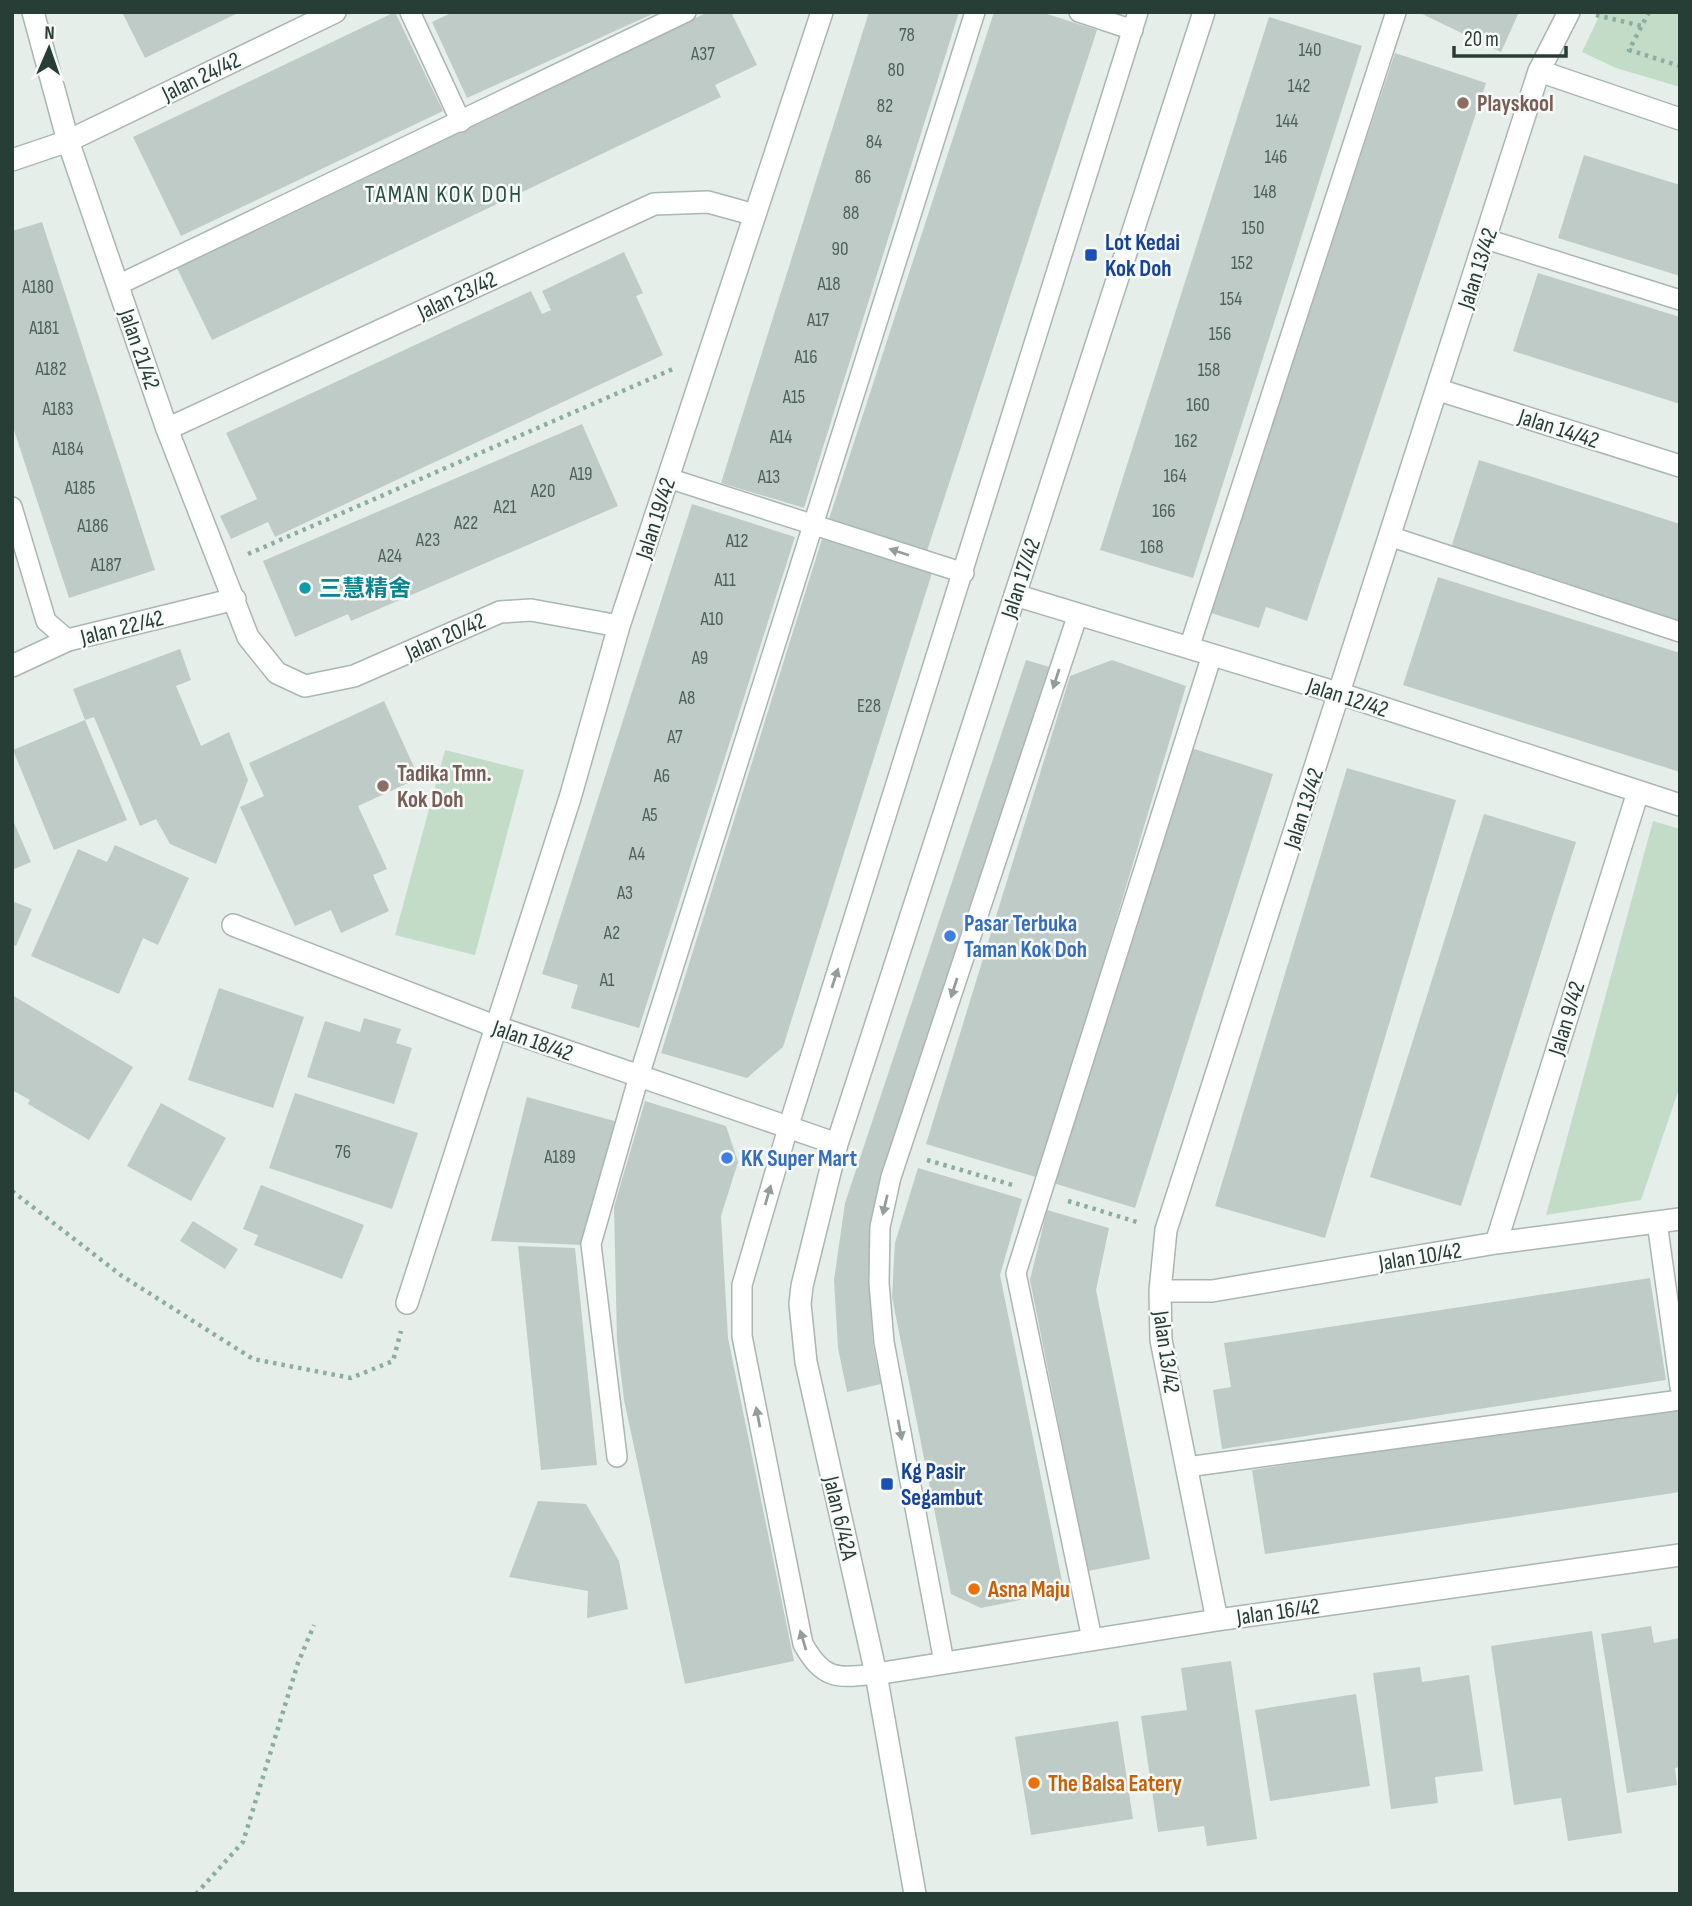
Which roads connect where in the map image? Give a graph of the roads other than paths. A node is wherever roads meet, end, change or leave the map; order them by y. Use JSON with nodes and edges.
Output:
{"nodes":[{"id":1,"x":33,"y":12,"type":"edge"},
{"id":2,"x":335,"y":12,"type":"edge"},
{"id":3,"x":410,"y":12,"type":"edge"},
{"id":4,"x":686,"y":12,"type":"edge"},
{"id":5,"x":822,"y":12,"type":"edge"},
{"id":6,"x":975,"y":12,"type":"edge"},
{"id":7,"x":1079,"y":12,"type":"edge"},
{"id":8,"x":1204,"y":12,"type":"edge"},
{"id":9,"x":1396,"y":12,"type":"edge"},
{"id":10,"x":1569,"y":12,"type":"edge"},
{"id":11,"x":1135,"y":21,"type":"edge"},
{"id":12,"x":1539,"y":71,"type":"junction"},
{"id":13,"x":1680,"y":118,"type":"edge"},
{"id":14,"x":461,"y":122,"type":"junction"},
{"id":15,"x":68,"y":141,"type":"junction"},
{"id":16,"x":12,"y":160,"type":"edge"},
{"id":17,"x":755,"y":215,"type":"junction"},
{"id":18,"x":1486,"y":239,"type":"junction"},
{"id":19,"x":118,"y":285,"type":"junction"},
{"id":20,"x":1680,"y":300,"type":"edge"},
{"id":21,"x":1438,"y":390,"type":"junction"},
{"id":22,"x":167,"y":429,"type":"junction"},
{"id":23,"x":1680,"y":466,"type":"edge"},
{"id":24,"x":668,"y":478,"type":"junction"},
{"id":25,"x":12,"y":507,"type":"edge"},
{"id":26,"x":812,"y":524,"type":"junction"},
{"id":27,"x":1390,"y":536,"type":"junction"},
{"id":28,"x":964,"y":572,"type":"junction"},
{"id":29,"x":1015,"y":595,"type":"junction"},
{"id":30,"x":235,"y":599,"type":"junction"},
{"id":31,"x":1077,"y":614,"type":"junction"},
{"id":32,"x":619,"y":626,"type":"junction"},
{"id":33,"x":1680,"y":632,"type":"edge"},
{"id":34,"x":68,"y":640,"type":"junction"},
{"id":35,"x":1188,"y":648,"type":"junction"},
{"id":36,"x":1212,"y":655,"type":"junction"},
{"id":37,"x":12,"y":666,"type":"edge"},
{"id":38,"x":277,"y":673,"type":"joint"},
{"id":39,"x":1340,"y":694,"type":"junction"},
{"id":40,"x":1638,"y":792,"type":"junction"},
{"id":41,"x":1680,"y":805,"type":"edge"},
{"id":42,"x":233,"y":925,"type":"dead end"},
{"id":43,"x":497,"y":1027,"type":"junction"},
{"id":44,"x":639,"y":1076,"type":"junction"},
{"id":45,"x":788,"y":1129,"type":"junction"},
{"id":46,"x":837,"y":1144,"type":"junction"},
{"id":47,"x":1680,"y":1219,"type":"edge"},
{"id":48,"x":1657,"y":1222,"type":"junction"},
{"id":49,"x":1496,"y":1243,"type":"junction"},
{"id":50,"x":1160,"y":1291,"type":"junction"},
{"id":51,"x":407,"y":1303,"type":"road end"},
{"id":52,"x":1680,"y":1387,"type":"edge"},
{"id":53,"x":1680,"y":1400,"type":"edge"},
{"id":54,"x":617,"y":1457,"type":"dead end"},
{"id":55,"x":1186,"y":1467,"type":"junction"},
{"id":56,"x":1680,"y":1555,"type":"edge"},
{"id":57,"x":1216,"y":1620,"type":"junction"},
{"id":58,"x":1092,"y":1639,"type":"junction"},
{"id":59,"x":944,"y":1662,"type":"junction"},
{"id":60,"x":876,"y":1674,"type":"junction"},
{"id":61,"x":915,"y":1894,"type":"edge"}],
"edges":[{"from":1,"to":15,"type":"street","name":"Jalan 21/42"},
{"from":2,"to":15,"type":"street","name":"Jalan 24/42"},
{"from":3,"to":14,"type":"lane"},
{"from":4,"to":14,"type":"lane"},
{"from":5,"to":17,"type":"street","name":"Jalan 19/42"},
{"from":6,"to":26,"type":"lane"},
{"from":7,"to":11,"type":"lane"},
{"from":8,"to":29,"type":"street","name":"Jalan 17/42"},
{"from":9,"to":35,"type":"lane"},
{"from":10,"to":12,"type":"street","name":"Jalan 13/42"},
{"from":11,"to":28,"type":"lane"},
{"from":12,"to":13,"type":"street"},
{"from":12,"to":18,"type":"street","name":"Jalan 13/42"},
{"from":14,"to":19,"type":"lane"},
{"from":15,"to":16,"type":"street","name":"Jalan 24/42"},
{"from":15,"to":19,"type":"street","name":"Jalan 21/42"},
{"from":17,"to":22,"type":"street","name":"Jalan 23/42"},
{"from":17,"to":24,"type":"street","name":"Jalan 19/42"},
{"from":18,"to":20,"type":"lane"},
{"from":18,"to":21,"type":"street","name":"Jalan 13/42"},
{"from":19,"to":22,"type":"street","name":"Jalan 21/42"},
{"from":21,"to":23,"type":"street","name":"Jalan 14/42"},
{"from":21,"to":27,"type":"street","name":"Jalan 13/42"},
{"from":22,"to":30,"type":"street","name":"Jalan 21/42"},
{"from":24,"to":26,"type":"lane"},
{"from":24,"to":32,"type":"street","name":"Jalan 19/42"},
{"from":25,"to":34,"type":"lane"},
{"from":28,"to":26,"type":"lane","one_way":true},
{"from":26,"to":44,"type":"lane"},
{"from":27,"to":33,"type":"lane"},
{"from":27,"to":39,"type":"street","name":"Jalan 13/42"},
{"from":45,"to":28,"type":"lane","one_way":true},
{"from":29,"to":31,"type":"street","name":"Jalan 12/42"},
{"from":29,"to":46,"type":"street","name":"Jalan 17/42"},
{"from":30,"to":34,"type":"street","name":"Jalan 22/42"},
{"from":30,"to":38,"type":"street","name":"Jalan 21/42"},
{"from":31,"to":35,"type":"street","name":"Jalan 12/42"},
{"from":31,"to":59,"type":"lane","one_way":true},
{"from":32,"to":38,"type":"street","name":"Jalan 20/42"},
{"from":32,"to":43,"type":"street","name":"Jalan 19/42"},
{"from":34,"to":37,"type":"street","name":"Jalan 22/42"},
{"from":35,"to":36,"type":"street","name":"Jalan 12/42"},
{"from":36,"to":39,"type":"street","name":"Jalan 12/42"},
{"from":36,"to":58,"type":"lane"},
{"from":39,"to":40,"type":"street","name":"Jalan 12/42"},
{"from":39,"to":50,"type":"street","name":"Jalan 13/42"},
{"from":40,"to":41,"type":"street","name":"Jalan 12/42"},
{"from":40,"to":49,"type":"street","name":"Jalan 9/42"},
{"from":42,"to":43,"type":"street","name":"Jalan 18/42"},
{"from":43,"to":44,"type":"street","name":"Jalan 18/42"},
{"from":43,"to":51,"type":"street","name":"Jalan 19/42"},
{"from":44,"to":45,"type":"street","name":"Jalan 18/42"},
{"from":44,"to":54,"type":"lane"},
{"from":45,"to":46,"type":"street","name":"Jalan 18/42"},
{"from":60,"to":45,"type":"lane","one_way":true},
{"from":46,"to":60,"type":"street","name":"Jalan 6/42A"},
{"from":47,"to":48,"type":"street","name":"Jalan 10/42"},
{"from":48,"to":49,"type":"street","name":"Jalan 10/42"},
{"from":48,"to":52,"type":"lane"},
{"from":49,"to":50,"type":"street","name":"Jalan 10/42"},
{"from":50,"to":55,"type":"street","name":"Jalan 13/42"},
{"from":53,"to":55,"type":"lane"},
{"from":55,"to":57,"type":"street","name":"Jalan 13/42"},
{"from":56,"to":57,"type":"street","name":"Jalan 16/42"},
{"from":57,"to":58,"type":"street","name":"Jalan 16/42"},
{"from":58,"to":59,"type":"street","name":"Jalan 16/42"},
{"from":59,"to":60,"type":"street","name":"Jalan 16/42"},
{"from":60,"to":61,"type":"street","name":"Jalan 6/42A"}]}
